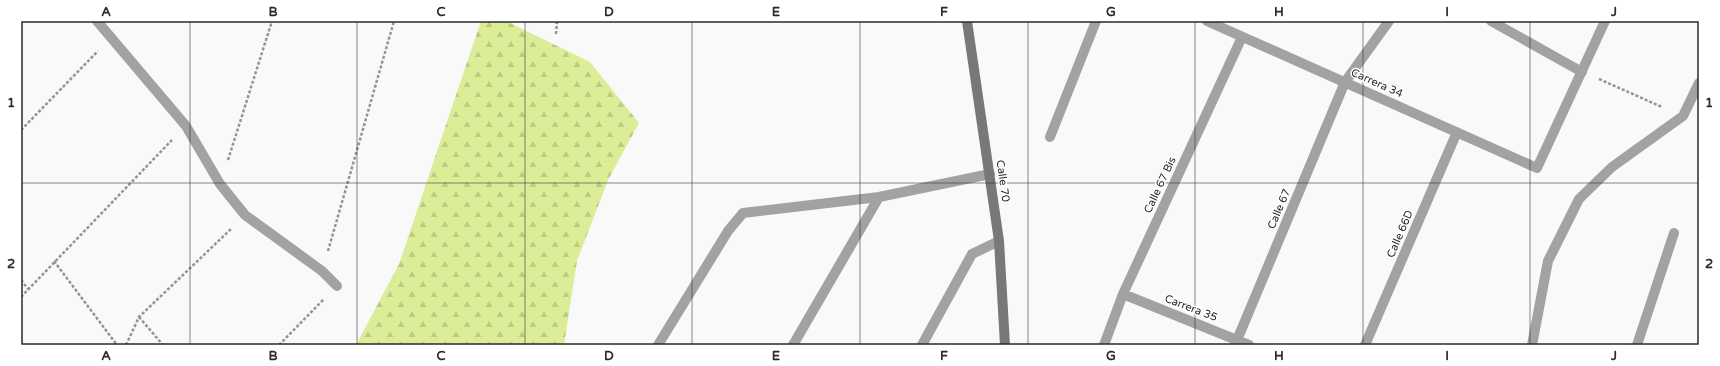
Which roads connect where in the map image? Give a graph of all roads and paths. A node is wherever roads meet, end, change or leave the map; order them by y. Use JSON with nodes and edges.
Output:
{"nodes":[{"id":1,"x":97,"y":21,"type":"edge"},
{"id":2,"x":272,"y":21,"type":"edge"},
{"id":3,"x":394,"y":21,"type":"edge"},
{"id":4,"x":557,"y":21,"type":"edge"},
{"id":5,"x":967,"y":21,"type":"edge"},
{"id":6,"x":1096,"y":21,"type":"edge"},
{"id":7,"x":1207,"y":21,"type":"edge"},
{"id":8,"x":1389,"y":21,"type":"edge"},
{"id":9,"x":1491,"y":21,"type":"edge"},
{"id":10,"x":1605,"y":21,"type":"edge"},
{"id":11,"x":556,"y":34,"type":"dead end"},
{"id":12,"x":1242,"y":37,"type":"junction"},
{"id":13,"x":111,"y":38,"type":"junction"},
{"id":14,"x":1582,"y":72,"type":"junction"},
{"id":15,"x":1345,"y":82,"type":"junction"},
{"id":16,"x":1699,"y":83,"type":"edge"},
{"id":17,"x":1683,"y":116,"type":"junction"},
{"id":18,"x":186,"y":126,"type":"junction"},
{"id":19,"x":21,"y":130,"type":"edge"},
{"id":20,"x":1457,"y":132,"type":"junction"},
{"id":21,"x":1050,"y":137,"type":"dead end"},
{"id":22,"x":990,"y":174,"type":"junction"},
{"id":23,"x":220,"y":184,"type":"junction"},
{"id":24,"x":879,"y":197,"type":"junction"},
{"id":25,"x":245,"y":215,"type":"junction"},
{"id":26,"x":1674,"y":233,"type":"dead end"},
{"id":27,"x":999,"y":241,"type":"junction"},
{"id":28,"x":54,"y":261,"type":"junction"},
{"id":29,"x":322,"y":271,"type":"junction"},
{"id":30,"x":21,"y":280,"type":"edge"},
{"id":31,"x":337,"y":286,"type":"joint"},
{"id":32,"x":28,"y":289,"type":"junction"},
{"id":33,"x":1123,"y":294,"type":"junction"},
{"id":34,"x":21,"y":297,"type":"edge"},
{"id":35,"x":139,"y":317,"type":"junction"},
{"id":36,"x":1236,"y":342,"type":"edge"},
{"id":37,"x":117,"y":345,"type":"edge"},
{"id":38,"x":126,"y":345,"type":"edge"},
{"id":39,"x":163,"y":345,"type":"edge"},
{"id":40,"x":279,"y":345,"type":"edge"},
{"id":41,"x":658,"y":345,"type":"edge"},
{"id":42,"x":793,"y":345,"type":"edge"},
{"id":43,"x":922,"y":345,"type":"edge"},
{"id":44,"x":1005,"y":345,"type":"edge"},
{"id":45,"x":1104,"y":345,"type":"edge"},
{"id":46,"x":1250,"y":345,"type":"edge"},
{"id":47,"x":1365,"y":345,"type":"edge"},
{"id":48,"x":1532,"y":345,"type":"edge"},
{"id":49,"x":1637,"y":345,"type":"edge"}],
"edges":[{"from":1,"to":13,"type":"street"},
{"from":2,"to":23,"type":"path"},
{"from":3,"to":29,"type":"path"},
{"from":4,"to":11,"type":"path"},
{"from":5,"to":22,"type":"main road","name":"Calle 70"},
{"from":6,"to":21,"type":"street"},
{"from":7,"to":12,"type":"street","name":"Carrera 34"},
{"from":8,"to":15,"type":"street","name":"Calle 67"},
{"from":9,"to":14,"type":"street"},
{"from":10,"to":14,"type":"street"},
{"from":12,"to":15,"type":"street","name":"Carrera 34"},
{"from":12,"to":33,"type":"street","name":"Calle 67 Bis"},
{"from":13,"to":18,"type":"street"},
{"from":13,"to":19,"type":"path"},
{"from":14,"to":17,"type":"path"},
{"from":14,"to":20,"type":"street","name":"Carrera 34"},
{"from":15,"to":20,"type":"street","name":"Carrera 34"},
{"from":15,"to":36,"type":"street","name":"Calle 67"},
{"from":16,"to":17,"type":"street"},
{"from":17,"to":48,"type":"street"},
{"from":18,"to":23,"type":"street"},
{"from":18,"to":28,"type":"path"},
{"from":20,"to":47,"type":"street","name":"Calle 66D"},
{"from":22,"to":24,"type":"street"},
{"from":22,"to":27,"type":"main road","name":"Calle 70"},
{"from":23,"to":25,"type":"street"},
{"from":24,"to":41,"type":"street"},
{"from":24,"to":42,"type":"street"},
{"from":25,"to":29,"type":"street"},
{"from":25,"to":35,"type":"path"},
{"from":26,"to":49,"type":"street"},
{"from":27,"to":43,"type":"street"},
{"from":27,"to":44,"type":"main road","name":"Calle 70"},
{"from":28,"to":32,"type":"path"},
{"from":28,"to":37,"type":"path"},
{"from":29,"to":31,"type":"street"},
{"from":30,"to":32,"type":"path"},
{"from":31,"to":40,"type":"path"},
{"from":32,"to":34,"type":"path"},
{"from":33,"to":36,"type":"street","name":"Carrera 35"},
{"from":33,"to":45,"type":"street","name":"Calle 67 Bis"},
{"from":35,"to":38,"type":"path"},
{"from":35,"to":39,"type":"path"},
{"from":36,"to":46,"type":"street","name":"Carrera 35"}]}
